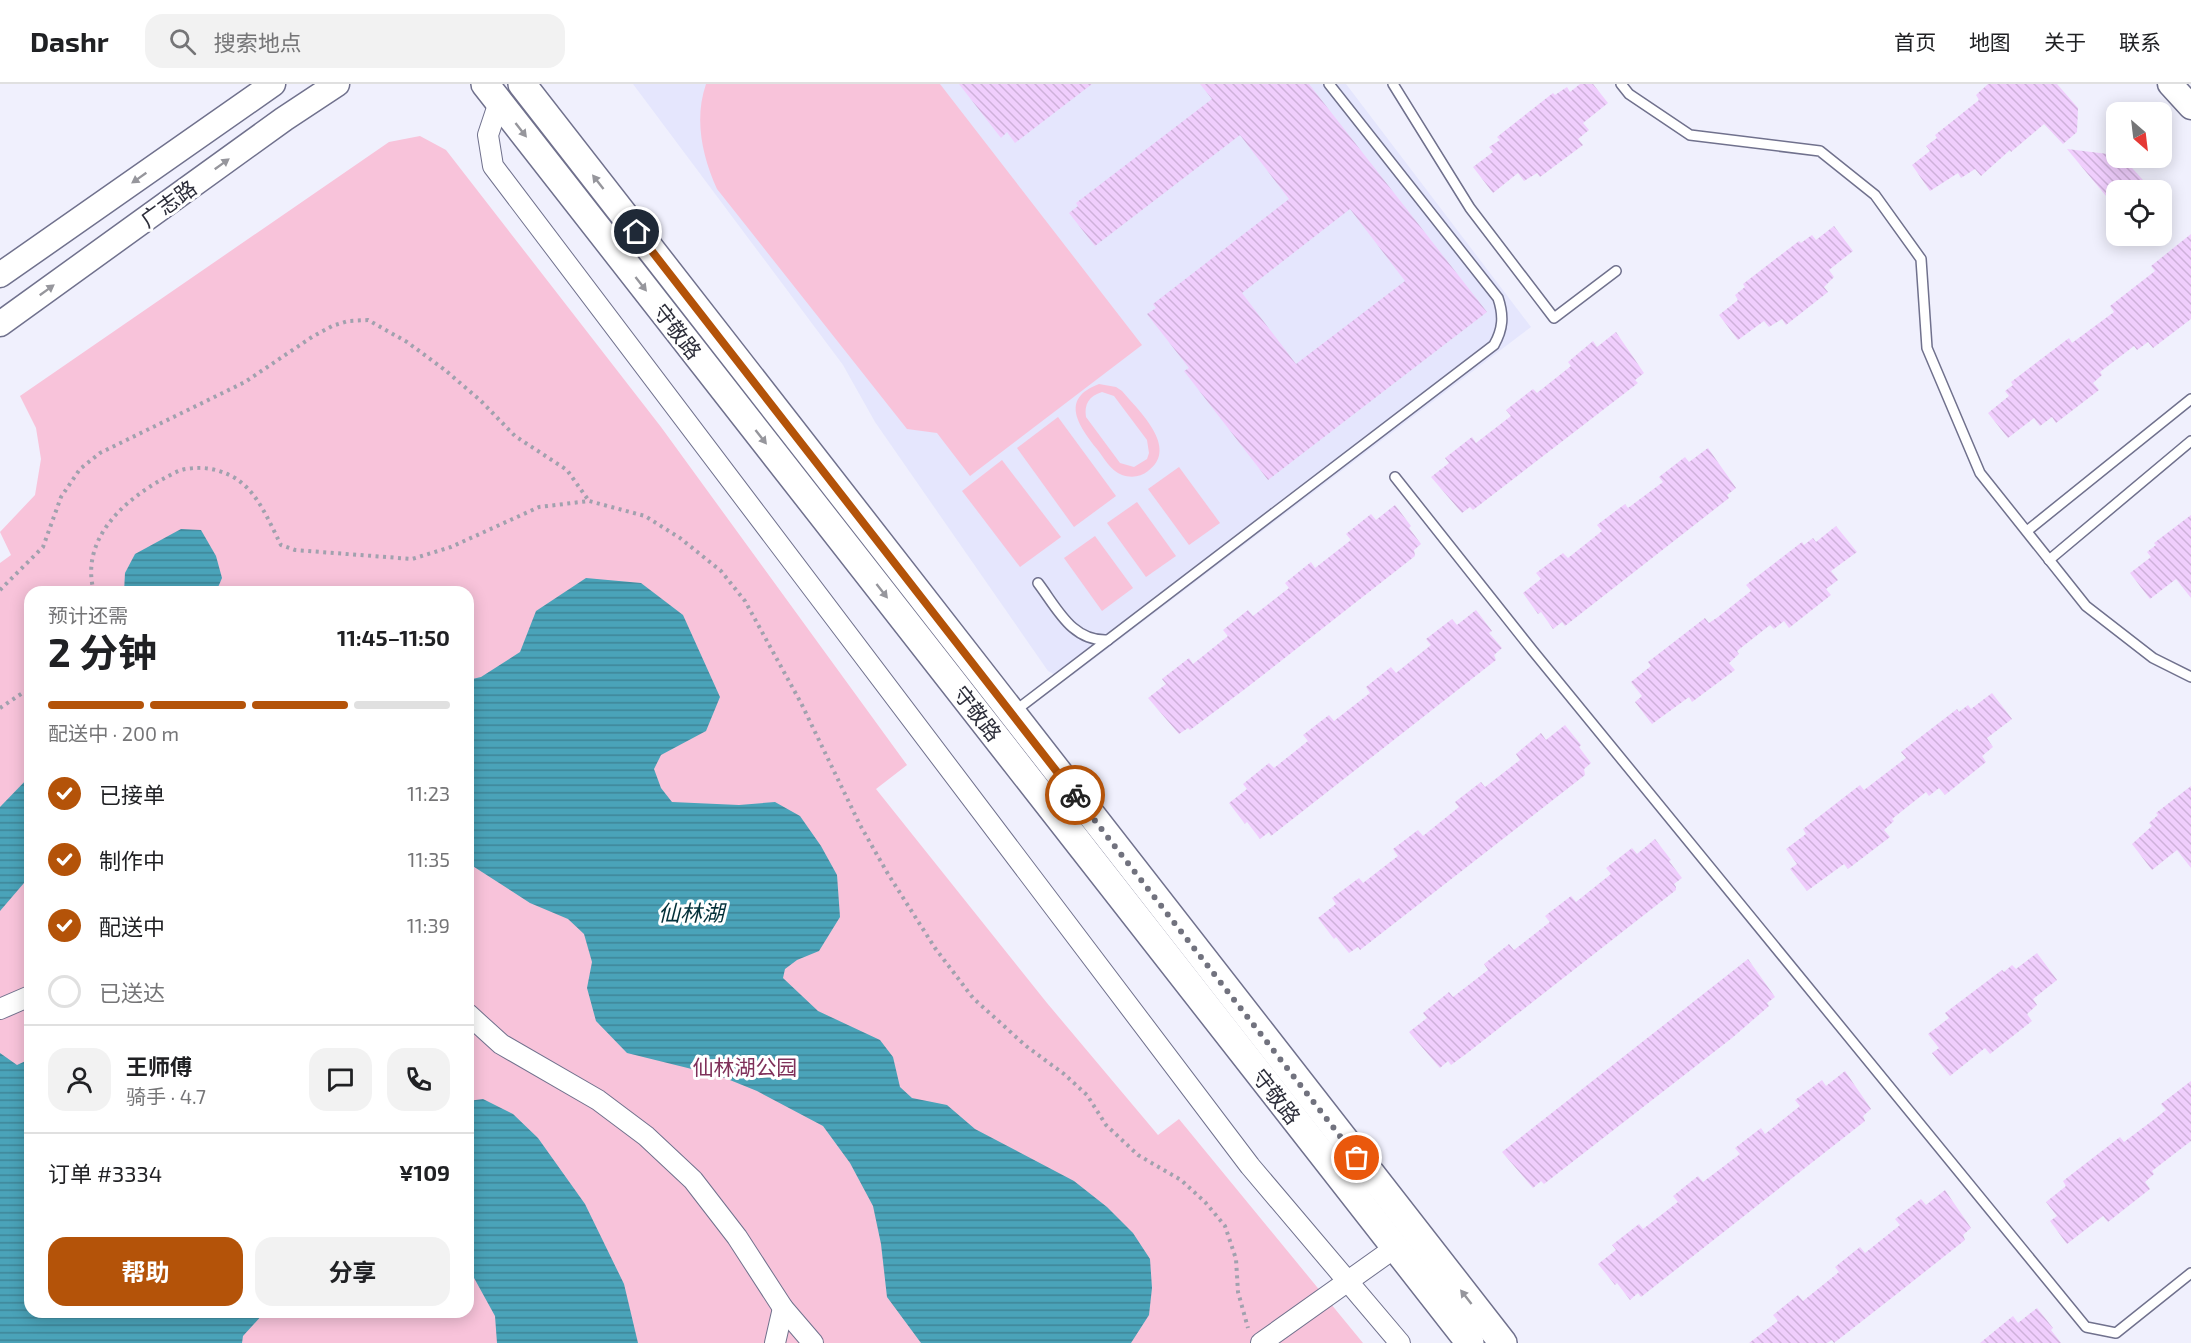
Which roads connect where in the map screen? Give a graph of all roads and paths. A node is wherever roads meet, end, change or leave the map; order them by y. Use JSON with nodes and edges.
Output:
{"nodes":[{"id":1,"x":273,"y":84,"type":"edge"},
{"id":2,"x":337,"y":84,"type":"edge"},
{"id":3,"x":522,"y":84,"type":"edge"},
{"id":4,"x":1329,"y":84,"type":"edge"},
{"id":5,"x":1393,"y":84,"type":"edge"},
{"id":6,"x":1621,"y":84,"type":"edge"},
{"id":7,"x":2170,"y":84,"type":"edge"},
{"id":8,"x":492,"y":93,"type":"edge"},
{"id":9,"x":2191,"y":107,"type":"edge"},
{"id":10,"x":1616,"y":271,"type":"dead end"},
{"id":11,"x":0,"y":275,"type":"edge"},
{"id":12,"x":0,"y":324,"type":"edge"},
{"id":13,"x":2191,"y":399,"type":"edge"},
{"id":14,"x":2191,"y":441,"type":"edge"},
{"id":15,"x":1395,"y":477,"type":"dead end"},
{"id":16,"x":589,"y":501,"type":"junction"},
{"id":17,"x":2027,"y":531,"type":"junction"},
{"id":18,"x":2049,"y":560,"type":"junction"},
{"id":19,"x":1038,"y":583,"type":"dead end"},
{"id":20,"x":92,"y":586,"type":"edge"},
{"id":21,"x":0,"y":590,"type":"edge"},
{"id":22,"x":1108,"y":640,"type":"junction"},
{"id":23,"x":2191,"y":677,"type":"edge"},
{"id":24,"x":24,"y":692,"type":"edge"},
{"id":25,"x":0,"y":708,"type":"edge"},
{"id":26,"x":1011,"y":714,"type":"junction"},
{"id":27,"x":24,"y":999,"type":"edge"},
{"id":28,"x":3,"y":1008,"type":"edge"},
{"id":29,"x":474,"y":1019,"type":"edge"},
{"id":30,"x":1396,"y":1247,"type":"junction"},
{"id":31,"x":2191,"y":1273,"type":"edge"},
{"id":32,"x":1348,"y":1281,"type":"junction"},
{"id":33,"x":783,"y":1308,"type":"junction"},
{"id":34,"x":1256,"y":1338,"type":"edge"},
{"id":35,"x":775,"y":1343,"type":"edge"},
{"id":36,"x":813,"y":1343,"type":"edge"},
{"id":37,"x":1400,"y":1343,"type":"edge"},
{"id":38,"x":1470,"y":1343,"type":"edge"},
{"id":39,"x":1503,"y":1343,"type":"edge"}],
"edges":[{"from":1,"to":11,"type":"street","name":"广志路","one_way":true},
{"from":12,"to":2,"type":"street","name":"广志路","one_way":true},
{"from":26,"to":3,"type":"main road","name":"守敬路","one_way":true},
{"from":4,"to":22,"type":"lane"},
{"from":5,"to":10,"type":"lane"},
{"from":6,"to":17,"type":"lane"},
{"from":7,"to":9,"type":"street"},
{"from":8,"to":30,"type":"main road","name":"守敬路","one_way":true},
{"from":8,"to":32,"type":"street"},
{"from":13,"to":17,"type":"lane"},
{"from":14,"to":18,"type":"lane"},
{"from":15,"to":31,"type":"lane"},
{"from":16,"to":20,"type":"path"},
{"from":16,"to":21,"type":"path"},
{"from":16,"to":34,"type":"path"},
{"from":17,"to":18,"type":"lane"},
{"from":18,"to":23,"type":"lane"},
{"from":19,"to":22,"type":"lane"},
{"from":22,"to":26,"type":"lane"},
{"from":24,"to":25,"type":"path"},
{"from":39,"to":26,"type":"main road","name":"守敬路","one_way":true},
{"from":27,"to":28,"type":"street"},
{"from":29,"to":33,"type":"street"},
{"from":30,"to":32,"type":"street"},
{"from":30,"to":38,"type":"main road","name":"守敬路"},
{"from":32,"to":34,"type":"street"},
{"from":32,"to":37,"type":"street"},
{"from":33,"to":35,"type":"street"},
{"from":33,"to":36,"type":"street"}]}
